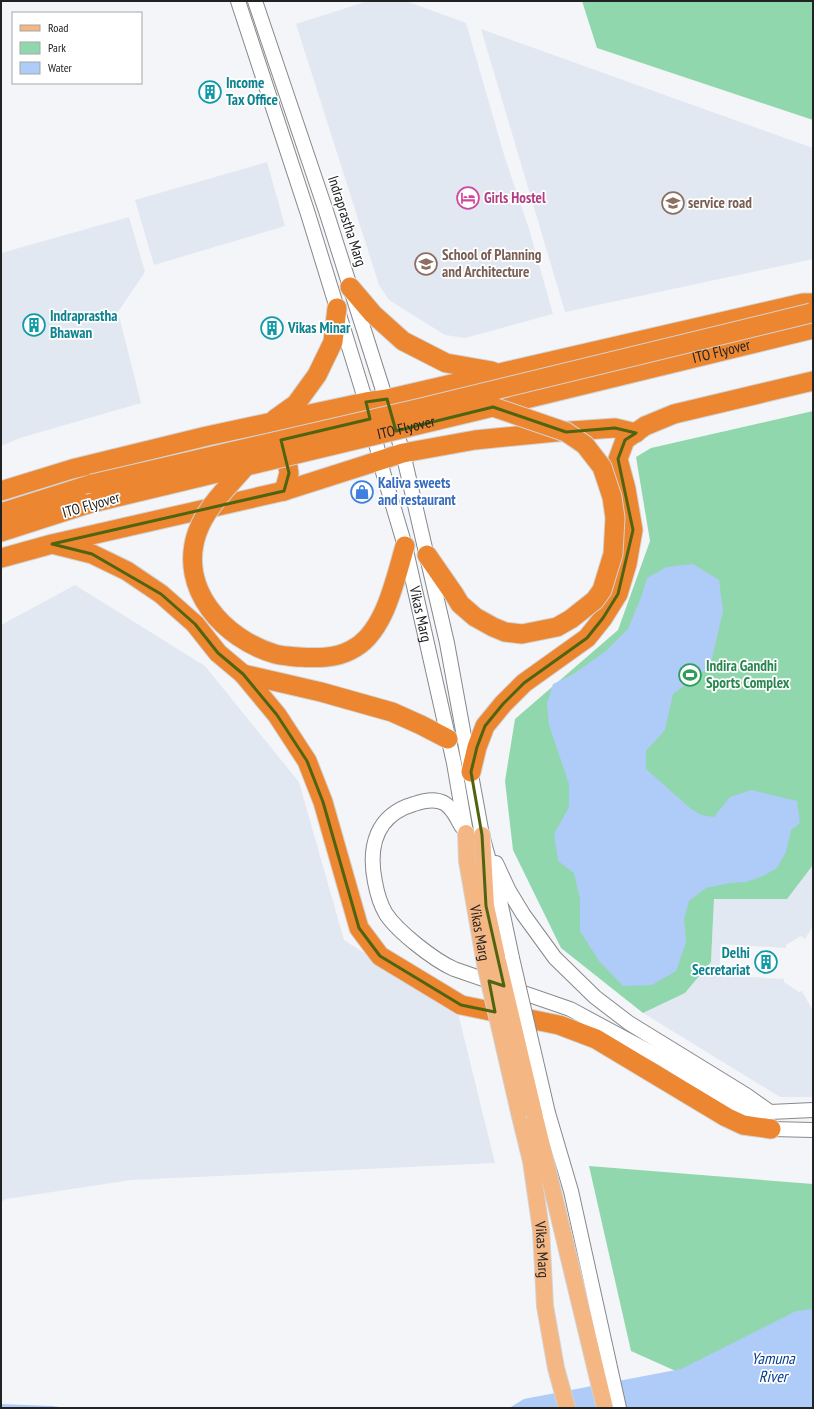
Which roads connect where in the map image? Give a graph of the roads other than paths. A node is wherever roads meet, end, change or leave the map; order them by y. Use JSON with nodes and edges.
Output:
{"nodes":[{"id":1,"x":238,"y":1,"type":"edge"},
{"id":2,"x":255,"y":1,"type":"edge"},
{"id":3,"x":350,"y":287,"type":"junction"},
{"id":4,"x":337,"y":308,"type":"junction"},
{"id":5,"x":812,"y":317,"type":"edge"},
{"id":6,"x":499,"y":373,"type":"junction"},
{"id":7,"x":813,"y":382,"type":"edge"},
{"id":8,"x":387,"y":399,"type":"junction"},
{"id":9,"x":366,"y":402,"type":"junction"},
{"id":10,"x":493,"y":407,"type":"junction"},
{"id":11,"x":269,"y":423,"type":"junction"},
{"id":12,"x":636,"y":433,"type":"junction"},
{"id":13,"x":403,"y":453,"type":"junction"},
{"id":14,"x":380,"y":459,"type":"junction"},
{"id":15,"x":245,"y":467,"type":"junction"},
{"id":16,"x":1,"y":491,"type":"edge"},
{"id":17,"x":284,"y":491,"type":"junction"},
{"id":18,"x":1,"y":513,"type":"edge"},
{"id":19,"x":1,"y":532,"type":"edge"},
{"id":20,"x":52,"y":544,"type":"junction"},
{"id":21,"x":405,"y":546,"type":"junction"},
{"id":22,"x":427,"y":555,"type":"junction"},
{"id":23,"x":1,"y":558,"type":"edge"},
{"id":24,"x":243,"y":674,"type":"junction"},
{"id":25,"x":448,"y":739,"type":"junction"},
{"id":26,"x":471,"y":772,"type":"junction"},
{"id":27,"x":466,"y":833,"type":"junction"},
{"id":28,"x":482,"y":835,"type":"junction"},
{"id":29,"x":498,"y":961,"type":"junction"},
{"id":30,"x":678,"y":1070,"type":"junction"},
{"id":31,"x":812,"y":1110,"type":"edge"},
{"id":32,"x":771,"y":1120,"type":"junction"},
{"id":33,"x":812,"y":1131,"type":"edge"},
{"id":34,"x":604,"y":1374,"type":"junction"},
{"id":35,"x":567,"y":1408,"type":"edge"},
{"id":36,"x":605,"y":1408,"type":"edge"},
{"id":37,"x":619,"y":1408,"type":"edge"}],
"edges":[{"from":1,"to":4,"type":"main road"},
{"from":2,"to":3,"type":"main road","name":"Indraprastha Marg"},
{"from":3,"to":6,"type":"highway"},
{"from":3,"to":8,"type":"main road","name":"Indraprastha Marg"},
{"from":4,"to":9,"type":"main road"},
{"from":4,"to":11,"type":"highway"},
{"from":5,"to":6,"type":"highway"},
{"from":5,"to":10,"type":"highway","name":"ITO Flyover"},
{"from":5,"to":18,"type":"highway","name":"ITO Flyover","bridge":true},
{"from":6,"to":8,"type":"highway"},
{"from":7,"to":12,"type":"highway"},
{"from":8,"to":9,"type":"highway"},
{"from":8,"to":13,"type":"main road","name":"Indraprastha Marg"},
{"from":9,"to":11,"type":"highway"},
{"from":9,"to":14,"type":"main road","name":"Vikas Marg"},
{"from":10,"to":15,"type":"highway","name":"ITO Flyover","bridge":true},
{"from":10,"to":22,"type":"highway","bridge":true},
{"from":11,"to":16,"type":"highway"},
{"from":11,"to":17,"type":"highway"},
{"from":12,"to":13,"type":"highway"},
{"from":12,"to":26,"type":"highway"},
{"from":13,"to":14,"type":"highway"},
{"from":13,"to":22,"type":"main road","name":"Vikas Marg"},
{"from":14,"to":17,"type":"highway"},
{"from":14,"to":21,"type":"main road","name":"Vikas Marg"},
{"from":15,"to":19,"type":"highway","name":"ITO Flyover","bridge":true},
{"from":15,"to":21,"type":"highway","bridge":true},
{"from":17,"to":20,"type":"highway"},
{"from":20,"to":23,"type":"highway"},
{"from":20,"to":24,"type":"highway"},
{"from":21,"to":25,"type":"main road","name":"Vikas Marg"},
{"from":22,"to":26,"type":"main road","name":"Vikas Marg"},
{"from":24,"to":25,"type":"highway"},
{"from":24,"to":30,"type":"highway"},
{"from":25,"to":27,"type":"main road","name":"Vikas Marg"},
{"from":26,"to":28,"type":"main road","name":"Vikas Marg"},
{"from":27,"to":29,"type":"main road","name":"Vikas Marg"},
{"from":27,"to":30,"type":"main road"},
{"from":28,"to":29,"type":"main road","name":"Vikas Marg"},
{"from":28,"to":30,"type":"main road"},
{"from":29,"to":34,"type":"main road","name":"Vikas Marg","bridge":true},
{"from":29,"to":34,"type":"main road","name":"Vikas Marg","bridge":true},
{"from":29,"to":35,"type":"main road","name":"Vikas Marg","bridge":true},
{"from":30,"to":32,"type":"main road"},
{"from":30,"to":32,"type":"highway"},
{"from":31,"to":32,"type":"main road"},
{"from":31,"to":33,"type":"main road"},
{"from":32,"to":33,"type":"main road"},
{"from":34,"to":36,"type":"main road","name":"Vikas Marg"},
{"from":34,"to":37,"type":"main road","name":"Vikas Marg"}]}
